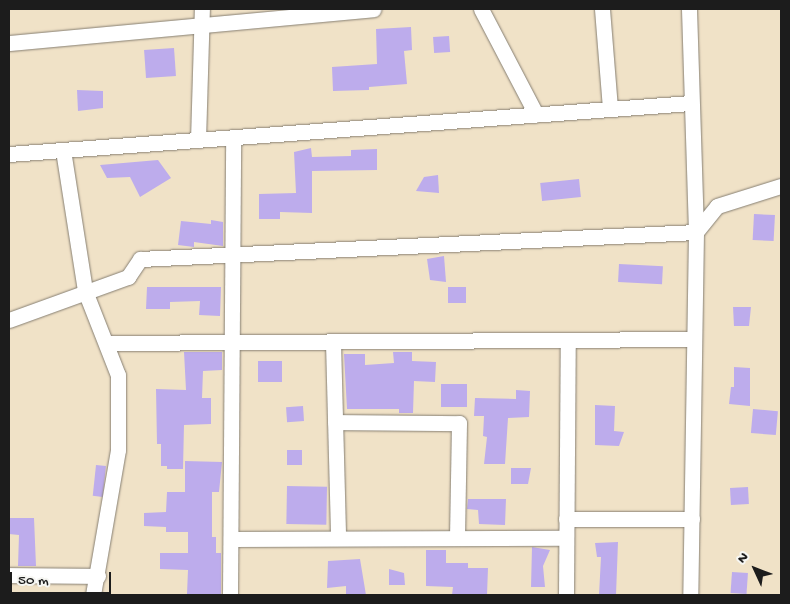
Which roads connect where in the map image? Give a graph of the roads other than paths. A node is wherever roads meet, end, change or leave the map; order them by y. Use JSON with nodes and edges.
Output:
{"nodes":[{"id":1,"x":202,"y":9,"type":"edge"},
{"id":2,"x":373,"y":9,"type":"edge"},
{"id":3,"x":481,"y":9,"type":"edge"},
{"id":4,"x":602,"y":9,"type":"edge"},
{"id":5,"x":688,"y":9,"type":"edge"},
{"id":6,"x":202,"y":25,"type":"junction"},
{"id":7,"x":9,"y":43,"type":"edge"},
{"id":8,"x":690,"y":103,"type":"junction"},
{"id":9,"x":610,"y":109,"type":"junction"},
{"id":10,"x":536,"y":114,"type":"junction"},
{"id":11,"x":233,"y":137,"type":"junction"},
{"id":12,"x":198,"y":140,"type":"junction"},
{"id":13,"x":63,"y":150,"type":"junction"},
{"id":14,"x":9,"y":154,"type":"edge"},
{"id":15,"x":781,"y":186,"type":"edge"},
{"id":16,"x":696,"y":232,"type":"junction"},
{"id":17,"x":232,"y":253,"type":"junction"},
{"id":18,"x":85,"y":291,"type":"junction"},
{"id":19,"x":9,"y":320,"type":"edge"},
{"id":20,"x":694,"y":339,"type":"junction"},
{"id":21,"x":568,"y":340,"type":"junction"},
{"id":22,"x":232,"y":342,"type":"junction"},
{"id":23,"x":333,"y":342,"type":"junction"},
{"id":24,"x":107,"y":343,"type":"junction"},
{"id":25,"x":335,"y":422,"type":"junction"},
{"id":26,"x":566,"y":518,"type":"junction"},
{"id":27,"x":692,"y":519,"type":"junction"},
{"id":28,"x":338,"y":538,"type":"junction"},
{"id":29,"x":457,"y":538,"type":"junction"},
{"id":30,"x":566,"y":538,"type":"junction"},
{"id":31,"x":231,"y":539,"type":"junction"},
{"id":32,"x":9,"y":575,"type":"edge"},
{"id":33,"x":98,"y":576,"type":"junction"},
{"id":34,"x":92,"y":595,"type":"edge"},
{"id":35,"x":230,"y":595,"type":"edge"},
{"id":36,"x":566,"y":595,"type":"edge"},
{"id":37,"x":690,"y":595,"type":"edge"}],
"edges":[{"from":1,"to":6,"type":"street"},
{"from":2,"to":6,"type":"street"},
{"from":3,"to":10,"type":"street"},
{"from":4,"to":9,"type":"street"},
{"from":5,"to":8,"type":"street"},
{"from":6,"to":7,"type":"street"},
{"from":6,"to":12,"type":"street"},
{"from":8,"to":9,"type":"street"},
{"from":8,"to":16,"type":"street"},
{"from":9,"to":10,"type":"street"},
{"from":10,"to":11,"type":"street"},
{"from":11,"to":12,"type":"street"},
{"from":11,"to":17,"type":"street"},
{"from":12,"to":13,"type":"street"},
{"from":13,"to":14,"type":"street"},
{"from":13,"to":18,"type":"street"},
{"from":15,"to":16,"type":"street"},
{"from":16,"to":17,"type":"street"},
{"from":16,"to":20,"type":"street"},
{"from":17,"to":18,"type":"street"},
{"from":17,"to":22,"type":"street"},
{"from":18,"to":19,"type":"street"},
{"from":18,"to":24,"type":"street"},
{"from":20,"to":21,"type":"street"},
{"from":20,"to":27,"type":"street"},
{"from":21,"to":23,"type":"street"},
{"from":21,"to":26,"type":"street"},
{"from":22,"to":23,"type":"street"},
{"from":22,"to":24,"type":"street"},
{"from":22,"to":31,"type":"street"},
{"from":23,"to":25,"type":"street"},
{"from":24,"to":33,"type":"street"},
{"from":25,"to":28,"type":"street"},
{"from":25,"to":29,"type":"street"},
{"from":26,"to":27,"type":"street"},
{"from":26,"to":30,"type":"street"},
{"from":27,"to":37,"type":"street"},
{"from":28,"to":29,"type":"street"},
{"from":28,"to":31,"type":"street"},
{"from":29,"to":30,"type":"street"},
{"from":30,"to":36,"type":"street"},
{"from":31,"to":35,"type":"street"},
{"from":32,"to":33,"type":"street"},
{"from":33,"to":34,"type":"street"}]}
